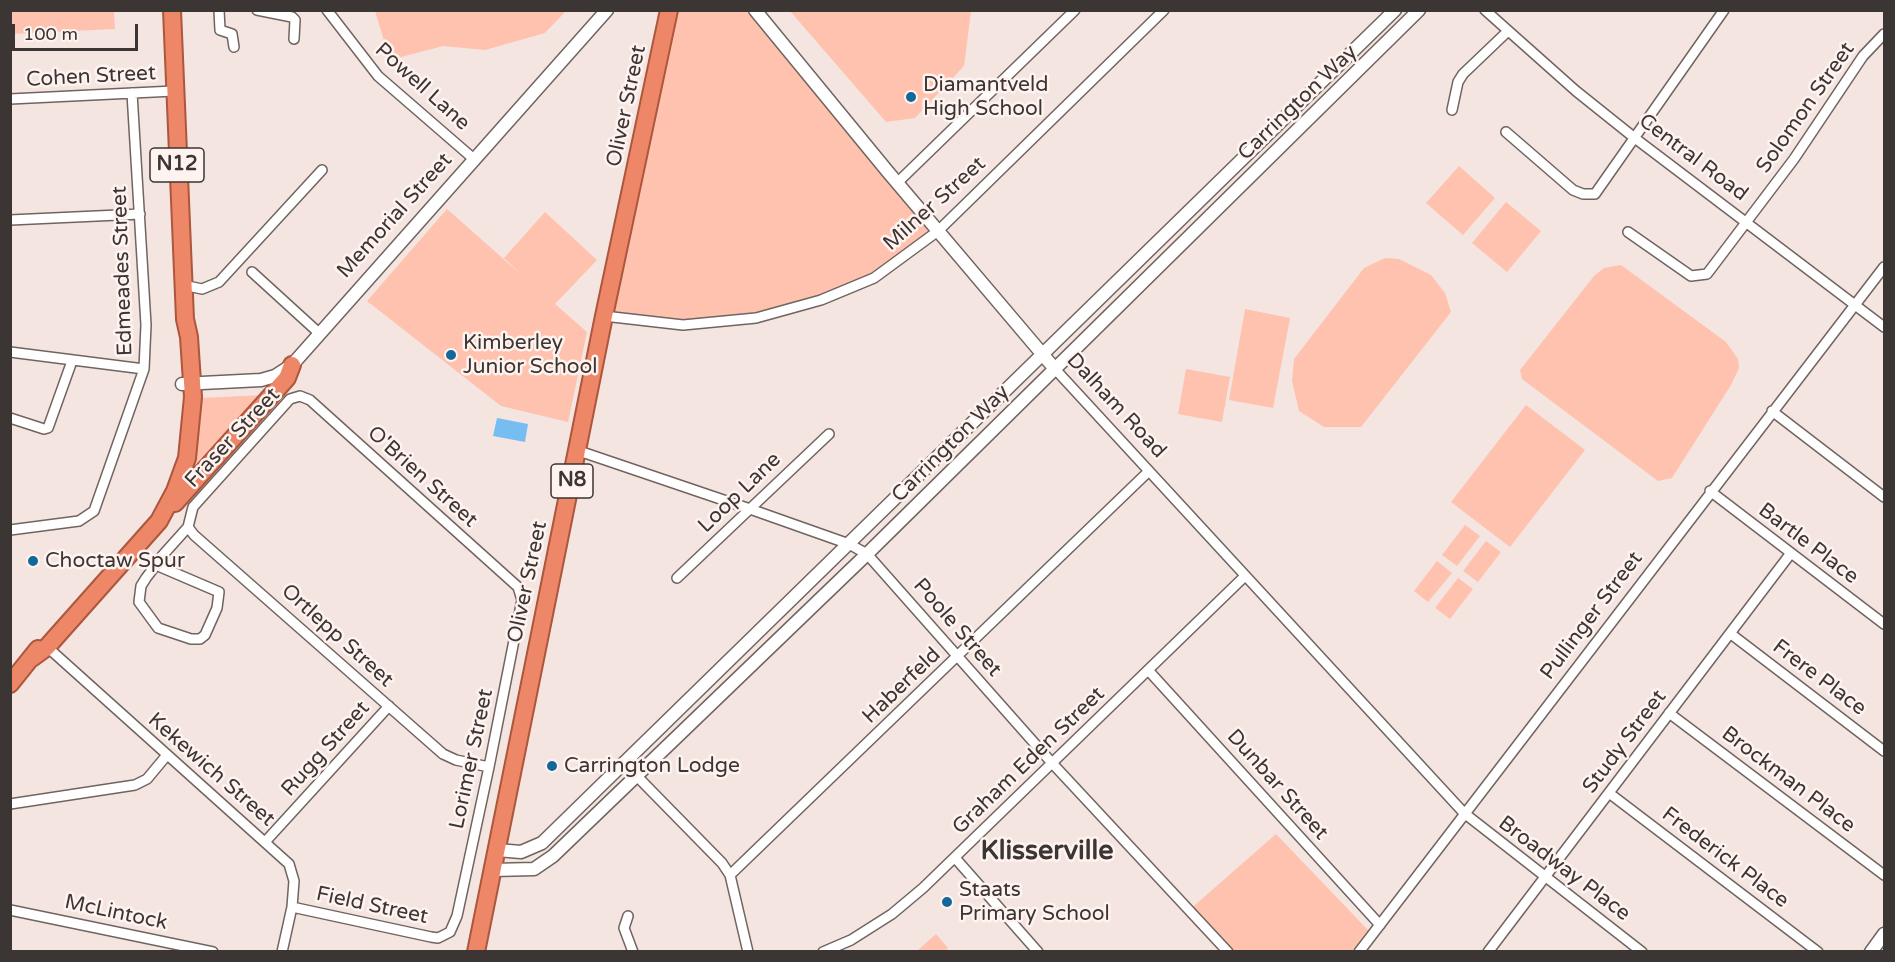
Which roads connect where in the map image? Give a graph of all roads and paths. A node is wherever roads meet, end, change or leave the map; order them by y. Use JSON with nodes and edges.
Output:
{"nodes":[{"id":1,"x":172,"y":10,"type":"edge"},
{"id":2,"x":219,"y":10,"type":"edge"},
{"id":3,"x":258,"y":10,"type":"edge"},
{"id":4,"x":327,"y":10,"type":"edge"},
{"id":5,"x":607,"y":10,"type":"edge"},
{"id":6,"x":669,"y":10,"type":"edge"},
{"id":7,"x":755,"y":10,"type":"edge"},
{"id":8,"x":1075,"y":10,"type":"edge"},
{"id":9,"x":1164,"y":10,"type":"edge"},
{"id":10,"x":1395,"y":10,"type":"edge"},
{"id":11,"x":1419,"y":10,"type":"edge"},
{"id":12,"x":1485,"y":10,"type":"edge"},
{"id":13,"x":1724,"y":10,"type":"edge"},
{"id":14,"x":1508,"y":32,"type":"junction"},
{"id":15,"x":1884,"y":34,"type":"edge"},
{"id":16,"x":294,"y":39,"type":"dead end"},
{"id":17,"x":234,"y":47,"type":"dead end"},
{"id":18,"x":174,"y":91,"type":"junction"},
{"id":19,"x":132,"y":93,"type":"junction"},
{"id":20,"x":10,"y":99,"type":"edge"},
{"id":21,"x":1452,"y":110,"type":"dead end"},
{"id":22,"x":1506,"y":132,"type":"dead end"},
{"id":23,"x":1636,"y":139,"type":"junction"},
{"id":24,"x":475,"y":160,"type":"junction"},
{"id":25,"x":322,"y":170,"type":"dead end"},
{"id":26,"x":897,"y":183,"type":"junction"},
{"id":27,"x":140,"y":214,"type":"junction"},
{"id":28,"x":10,"y":220,"type":"edge"},
{"id":29,"x":1748,"y":222,"type":"junction"},
{"id":30,"x":938,"y":231,"type":"junction"},
{"id":31,"x":1628,"y":232,"type":"dead end"},
{"id":32,"x":1884,"y":267,"type":"edge"},
{"id":33,"x":252,"y":272,"type":"dead end"},
{"id":34,"x":183,"y":285,"type":"junction"},
{"id":35,"x":1855,"y":304,"type":"junction"},
{"id":36,"x":604,"y":316,"type":"junction"},
{"id":37,"x":1884,"y":327,"type":"edge"},
{"id":38,"x":320,"y":334,"type":"junction"},
{"id":39,"x":10,"y":352,"type":"edge"},
{"id":40,"x":1042,"y":356,"type":"junction"},
{"id":41,"x":72,"y":361,"type":"junction"},
{"id":42,"x":292,"y":365,"type":"junction"},
{"id":43,"x":144,"y":369,"type":"junction"},
{"id":44,"x":1055,"y":369,"type":"junction"},
{"id":45,"x":187,"y":391,"type":"junction"},
{"id":46,"x":300,"y":396,"type":"joint"},
{"id":47,"x":1772,"y":411,"type":"junction"},
{"id":48,"x":10,"y":418,"type":"edge"},
{"id":49,"x":829,"y":434,"type":"dead end"},
{"id":50,"x":579,"y":451,"type":"junction"},
{"id":51,"x":1149,"y":471,"type":"junction"},
{"id":52,"x":1710,"y":491,"type":"junction"},
{"id":53,"x":1884,"y":496,"type":"edge"},
{"id":54,"x":750,"y":509,"type":"junction"},
{"id":55,"x":159,"y":521,"type":"junction"},
{"id":56,"x":188,"y":527,"type":"junction"},
{"id":57,"x":10,"y":530,"type":"edge"},
{"id":58,"x":849,"y":544,"type":"junction"},
{"id":59,"x":1791,"y":553,"type":"junction"},
{"id":60,"x":867,"y":554,"type":"junction"},
{"id":61,"x":156,"y":565,"type":"junction"},
{"id":62,"x":1245,"y":576,"type":"junction"},
{"id":63,"x":677,"y":578,"type":"dead end"},
{"id":64,"x":518,"y":587,"type":"joint"},
{"id":65,"x":1884,"y":624,"type":"edge"},
{"id":66,"x":1731,"y":634,"type":"junction"},
{"id":67,"x":45,"y":645,"type":"junction"},
{"id":68,"x":957,"y":657,"type":"junction"},
{"id":69,"x":1148,"y":670,"type":"junction"},
{"id":70,"x":10,"y":684,"type":"edge"},
{"id":71,"x":389,"y":706,"type":"junction"},
{"id":72,"x":1669,"y":713,"type":"junction"},
{"id":73,"x":1884,"y":751,"type":"edge"},
{"id":74,"x":167,"y":755,"type":"junction"},
{"id":75,"x":623,"y":762,"type":"junction"},
{"id":76,"x":1052,"y":763,"type":"junction"},
{"id":77,"x":489,"y":767,"type":"junction"},
{"id":78,"x":636,"y":776,"type":"junction"},
{"id":79,"x":1609,"y":793,"type":"junction"},
{"id":80,"x":10,"y":804,"type":"edge"},
{"id":81,"x":1464,"y":813,"type":"junction"},
{"id":82,"x":265,"y":842,"type":"junction"},
{"id":83,"x":497,"y":850,"type":"junction"},
{"id":84,"x":956,"y":859,"type":"junction"},
{"id":85,"x":493,"y":870,"type":"junction"},
{"id":86,"x":730,"y":875,"type":"junction"},
{"id":87,"x":1884,"y":875,"type":"edge"},
{"id":88,"x":1544,"y":876,"type":"junction"},
{"id":89,"x":291,"y":907,"type":"junction"},
{"id":90,"x":10,"y":909,"type":"edge"},
{"id":91,"x":628,"y":916,"type":"dead end"},
{"id":92,"x":1380,"y":925,"type":"junction"},
{"id":93,"x":1884,"y":934,"type":"edge"},
{"id":94,"x":446,"y":936,"type":"joint"},
{"id":95,"x":1224,"y":950,"type":"edge"},
{"id":96,"x":213,"y":951,"type":"edge"},
{"id":97,"x":282,"y":951,"type":"edge"},
{"id":98,"x":476,"y":951,"type":"edge"},
{"id":99,"x":633,"y":951,"type":"edge"},
{"id":100,"x":748,"y":951,"type":"edge"},
{"id":101,"x":823,"y":951,"type":"edge"},
{"id":102,"x":1038,"y":951,"type":"edge"},
{"id":103,"x":1359,"y":951,"type":"edge"},
{"id":104,"x":1488,"y":951,"type":"edge"},
{"id":105,"x":1642,"y":951,"type":"edge"},
{"id":106,"x":1818,"y":951,"type":"edge"},
{"id":107,"x":1871,"y":951,"type":"edge"}],
"edges":[{"from":1,"to":18,"type":"highway","number":"N12"},
{"from":2,"to":17,"type":"street"},
{"from":3,"to":16,"type":"street"},
{"from":4,"to":24,"type":"street","name":"Powell Lane"},
{"from":5,"to":24,"type":"street","name":"Memorial Street"},
{"from":6,"to":36,"type":"highway","name":"Oliver Street","number":"N8"},
{"from":7,"to":26,"type":"street","name":"Dalham Road"},
{"from":8,"to":26,"type":"street"},
{"from":9,"to":30,"type":"street","name":"Milner Street"},
{"from":10,"to":40,"type":"street","name":"Carrington Way"},
{"from":11,"to":44,"type":"street","name":"Carrington Way"},
{"from":12,"to":14,"type":"street","name":"Central Road"},
{"from":13,"to":23,"type":"street"},
{"from":14,"to":21,"type":"street"},
{"from":14,"to":23,"type":"street","name":"Central Road"},
{"from":15,"to":29,"type":"street","name":"Solomon Street"},
{"from":18,"to":19,"type":"street","name":"Cohen Street"},
{"from":18,"to":34,"type":"highway","number":"N12"},
{"from":19,"to":20,"type":"street","name":"Cohen Street"},
{"from":19,"to":27,"type":"street","name":"Edmeades Street"},
{"from":22,"to":23,"type":"street"},
{"from":23,"to":29,"type":"street","name":"Central Road"},
{"from":24,"to":38,"type":"street","name":"Memorial Street"},
{"from":25,"to":34,"type":"street"},
{"from":26,"to":30,"type":"street","name":"Dalham Road"},
{"from":27,"to":28,"type":"street"},
{"from":27,"to":43,"type":"street","name":"Edmeades Street"},
{"from":29,"to":31,"type":"street","name":"Solomon Street"},
{"from":29,"to":35,"type":"street","name":"Central Road"},
{"from":30,"to":36,"type":"street","name":"Milner Street"},
{"from":30,"to":40,"type":"street","name":"Dalham Road"},
{"from":32,"to":35,"type":"street","name":"Pullinger Street"},
{"from":33,"to":38,"type":"street"},
{"from":34,"to":45,"type":"highway","number":"N12"},
{"from":35,"to":37,"type":"street","name":"Central Road"},
{"from":35,"to":47,"type":"street","name":"Pullinger Street"},
{"from":36,"to":50,"type":"highway","name":"Oliver Street","number":"N8"},
{"from":38,"to":42,"type":"street","name":"Memorial Street"},
{"from":39,"to":41,"type":"street"},
{"from":40,"to":44,"type":"street","name":"Dalham Road"},
{"from":40,"to":58,"type":"street","name":"Carrington Way"},
{"from":41,"to":43,"type":"street"},
{"from":41,"to":48,"type":"street"},
{"from":42,"to":45,"type":"street","name":"Memorial Street"},
{"from":42,"to":55,"type":"highway"},
{"from":43,"to":57,"type":"street","name":"Edmeades Street"},
{"from":44,"to":51,"type":"street","name":"Dalham Road"},
{"from":44,"to":60,"type":"street","name":"Carrington Way"},
{"from":45,"to":55,"type":"highway","number":"N12"},
{"from":45,"to":67,"type":"highway","number":"N12"},
{"from":46,"to":56,"type":"street","name":"Fraser Street"},
{"from":46,"to":64,"type":"street","name":"O'Brien Street"},
{"from":47,"to":52,"type":"street","name":"Pullinger Street"},
{"from":47,"to":53,"type":"street"},
{"from":49,"to":54,"type":"street","name":"Loop Lane"},
{"from":50,"to":54,"type":"street","name":"Poole Street"},
{"from":50,"to":83,"type":"highway","name":"Oliver Street","number":"N8"},
{"from":51,"to":62,"type":"street","name":"Dalham Road"},
{"from":51,"to":68,"type":"street","name":"Haberfeld"},
{"from":52,"to":59,"type":"street","name":"Bartle Place"},
{"from":52,"to":81,"type":"street","name":"Pullinger Street"},
{"from":54,"to":58,"type":"street","name":"Poole Street"},
{"from":54,"to":63,"type":"street","name":"Loop Lane"},
{"from":55,"to":67,"type":"highway","number":"N12"},
{"from":56,"to":61,"type":"street"},
{"from":56,"to":71,"type":"street","name":"Ortlepp Street"},
{"from":58,"to":60,"type":"street","name":"Poole Street"},
{"from":58,"to":75,"type":"street","name":"Carrington Way"},
{"from":59,"to":65,"type":"street","name":"Bartle Place"},
{"from":59,"to":66,"type":"street","name":"Study Street"},
{"from":60,"to":68,"type":"street","name":"Poole Street"},
{"from":60,"to":78,"type":"street","name":"Carrington Way"},
{"from":61,"to":61,"type":"street"},
{"from":62,"to":69,"type":"street","name":"Graham Eden Street"},
{"from":62,"to":81,"type":"street","name":"Dalham Road"},
{"from":64,"to":77,"type":"street","name":"Lorimer Street"},
{"from":66,"to":72,"type":"street","name":"Study Street"},
{"from":66,"to":73,"type":"street","name":"Frere Place"},
{"from":67,"to":70,"type":"highway","number":"N12"},
{"from":67,"to":74,"type":"street","name":"Kekewich Street"},
{"from":68,"to":76,"type":"street","name":"Poole Street"},
{"from":68,"to":86,"type":"street","name":"Haberfeld"},
{"from":69,"to":76,"type":"street","name":"Graham Eden Street"},
{"from":69,"to":92,"type":"street","name":"Dunbar Street"},
{"from":71,"to":77,"type":"street","name":"Ortlepp Street"},
{"from":71,"to":82,"type":"street","name":"Rugg Street"},
{"from":72,"to":79,"type":"street","name":"Study Street"},
{"from":72,"to":87,"type":"street","name":"Brockman Place"},
{"from":74,"to":80,"type":"street"},
{"from":74,"to":82,"type":"street","name":"Kekewich Street"},
{"from":75,"to":78,"type":"street"},
{"from":75,"to":83,"type":"street","name":"Carrington Way"},
{"from":76,"to":84,"type":"street","name":"Graham Eden Street"},
{"from":76,"to":95,"type":"street","name":"Poole Street"},
{"from":77,"to":94,"type":"street","name":"Lorimer Street"},
{"from":78,"to":85,"type":"street","name":"Carrington Way"},
{"from":78,"to":86,"type":"street"},
{"from":79,"to":88,"type":"street","name":"Study Street"},
{"from":79,"to":106,"type":"street","name":"Frederick Place"},
{"from":81,"to":88,"type":"street","name":"Broadway Place"},
{"from":81,"to":92,"type":"street","name":"Pullinger Street"},
{"from":82,"to":89,"type":"street","name":"Kekewich Street"},
{"from":83,"to":85,"type":"highway","name":"Oliver Street","number":"N8"},
{"from":84,"to":101,"type":"street","name":"Graham Eden Street"},
{"from":84,"to":102,"type":"street"},
{"from":85,"to":98,"type":"highway","name":"Oliver Street","number":"N8"},
{"from":86,"to":100,"type":"street"},
{"from":88,"to":104,"type":"street","name":"Study Street"},
{"from":88,"to":105,"type":"street","name":"Broadway Place"},
{"from":89,"to":94,"type":"street","name":"Field Street"},
{"from":89,"to":97,"type":"street","name":"Kekewich Street"},
{"from":90,"to":96,"type":"street","name":"McLintock"},
{"from":91,"to":99,"type":"street"},
{"from":92,"to":103,"type":"street","name":"Pullinger Street"},
{"from":93,"to":107,"type":"street"}]}
